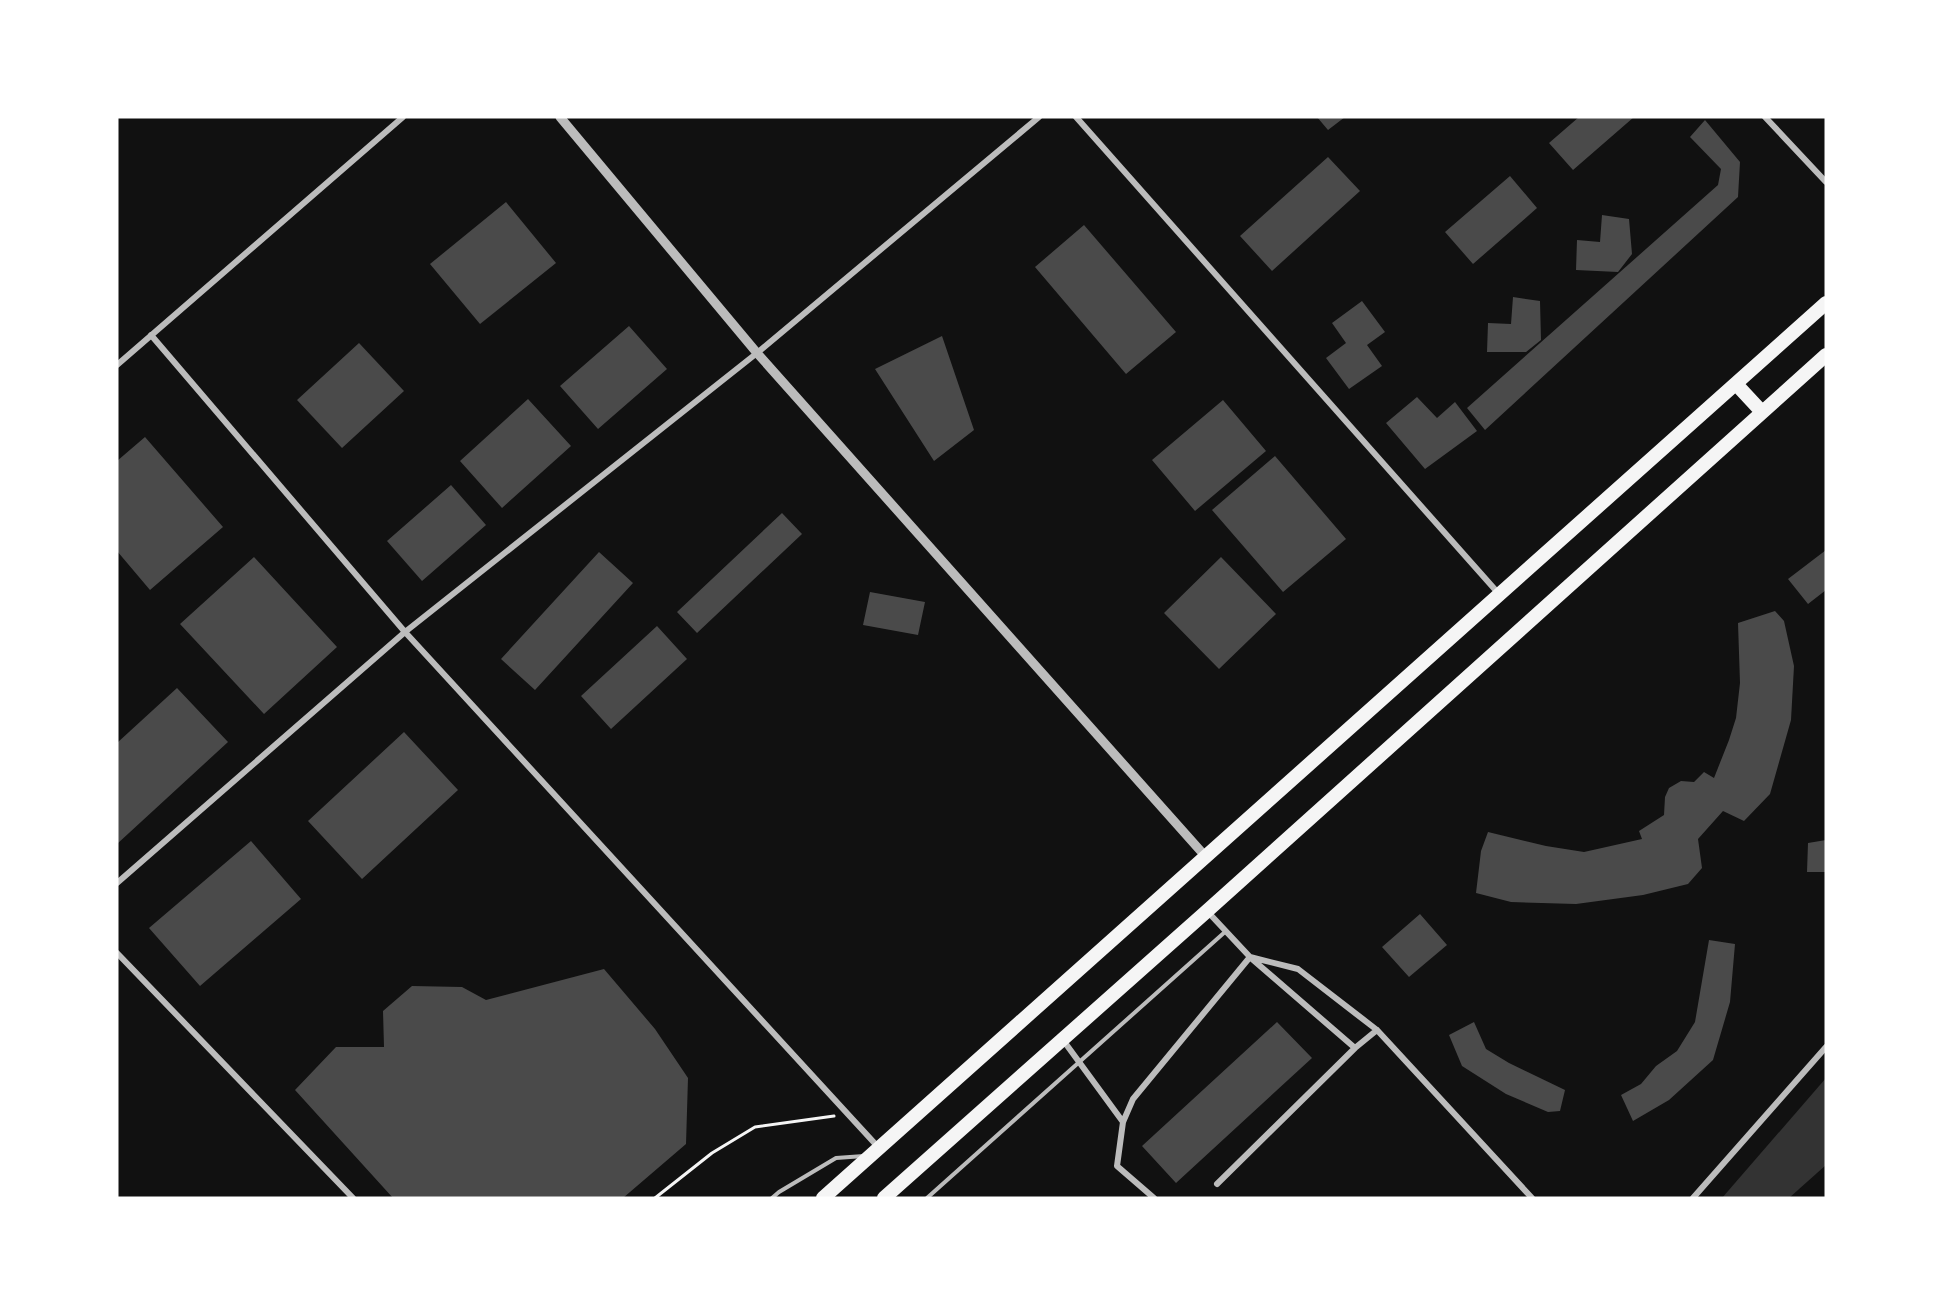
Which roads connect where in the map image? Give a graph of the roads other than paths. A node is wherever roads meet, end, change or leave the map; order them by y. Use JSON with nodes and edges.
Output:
{"nodes":[{"id":1,"x":403,"y":117,"type":"edge"},
{"id":2,"x":560,"y":117,"type":"edge"},
{"id":3,"x":1039,"y":117,"type":"edge"},
{"id":4,"x":1076,"y":117,"type":"edge"},
{"id":5,"x":1766,"y":117,"type":"edge"},
{"id":6,"x":1826,"y":182,"type":"edge"},
{"id":7,"x":1826,"y":303,"type":"edge"},
{"id":8,"x":151,"y":335,"type":"junction"},
{"id":9,"x":757,"y":353,"type":"junction"},
{"id":10,"x":1826,"y":355,"type":"edge"},
{"id":11,"x":117,"y":365,"type":"edge"},
{"id":12,"x":1736,"y":384,"type":"junction"},
{"id":13,"x":1762,"y":412,"type":"junction"},
{"id":14,"x":1499,"y":595,"type":"junction"},
{"id":15,"x":405,"y":632,"type":"junction"},
{"id":16,"x":1206,"y":857,"type":"junction"},
{"id":17,"x":117,"y":883,"type":"edge"},
{"id":18,"x":1207,"y":911,"type":"junction"},
{"id":19,"x":1226,"y":931,"type":"junction"},
{"id":20,"x":117,"y":953,"type":"edge"},
{"id":21,"x":1250,"y":957,"type":"junction"},
{"id":22,"x":1377,"y":1030,"type":"junction"},
{"id":23,"x":1062,"y":1039,"type":"junction"},
{"id":24,"x":1826,"y":1047,"type":"edge"},
{"id":25,"x":1355,"y":1048,"type":"junction"},
{"id":26,"x":1079,"y":1061,"type":"junction"},
{"id":27,"x":1123,"y":1122,"type":"junction"},
{"id":28,"x":875,"y":1152,"type":"junction"},
{"id":29,"x":1217,"y":1184,"type":"dead end"},
{"id":30,"x":353,"y":1198,"type":"edge"},
{"id":31,"x":772,"y":1198,"type":"edge"},
{"id":32,"x":823,"y":1198,"type":"edge"},
{"id":33,"x":884,"y":1198,"type":"edge"},
{"id":34,"x":927,"y":1198,"type":"edge"},
{"id":35,"x":1154,"y":1198,"type":"edge"},
{"id":36,"x":1532,"y":1198,"type":"edge"},
{"id":37,"x":1693,"y":1198,"type":"edge"}],
"edges":[{"from":1,"to":8,"type":"street"},
{"from":2,"to":9,"type":"street"},
{"from":3,"to":9,"type":"street"},
{"from":4,"to":14,"type":"street"},
{"from":5,"to":6,"type":"street"},
{"from":7,"to":12,"type":"highway"},
{"from":8,"to":11,"type":"street"},
{"from":8,"to":15,"type":"street"},
{"from":9,"to":15,"type":"street"},
{"from":9,"to":16,"type":"street"},
{"from":10,"to":13,"type":"highway"},
{"from":12,"to":13,"type":"highway"},
{"from":12,"to":14,"type":"highway"},
{"from":13,"to":18,"type":"highway"},
{"from":14,"to":16,"type":"highway"},
{"from":15,"to":17,"type":"street"},
{"from":15,"to":28,"type":"street"},
{"from":16,"to":28,"type":"highway"},
{"from":18,"to":19,"type":"street"},
{"from":18,"to":23,"type":"highway"},
{"from":19,"to":21,"type":"street"},
{"from":19,"to":26,"type":"lane"},
{"from":20,"to":30,"type":"street"},
{"from":21,"to":22,"type":"street"},
{"from":21,"to":25,"type":"street"},
{"from":21,"to":27,"type":"street"},
{"from":22,"to":25,"type":"street"},
{"from":22,"to":36,"type":"street"},
{"from":23,"to":26,"type":"street"},
{"from":23,"to":33,"type":"highway"},
{"from":24,"to":37,"type":"street"},
{"from":25,"to":29,"type":"street"},
{"from":26,"to":27,"type":"street"},
{"from":26,"to":34,"type":"lane"},
{"from":27,"to":35,"type":"street"},
{"from":28,"to":31,"type":"lane"},
{"from":28,"to":32,"type":"highway"}]}
